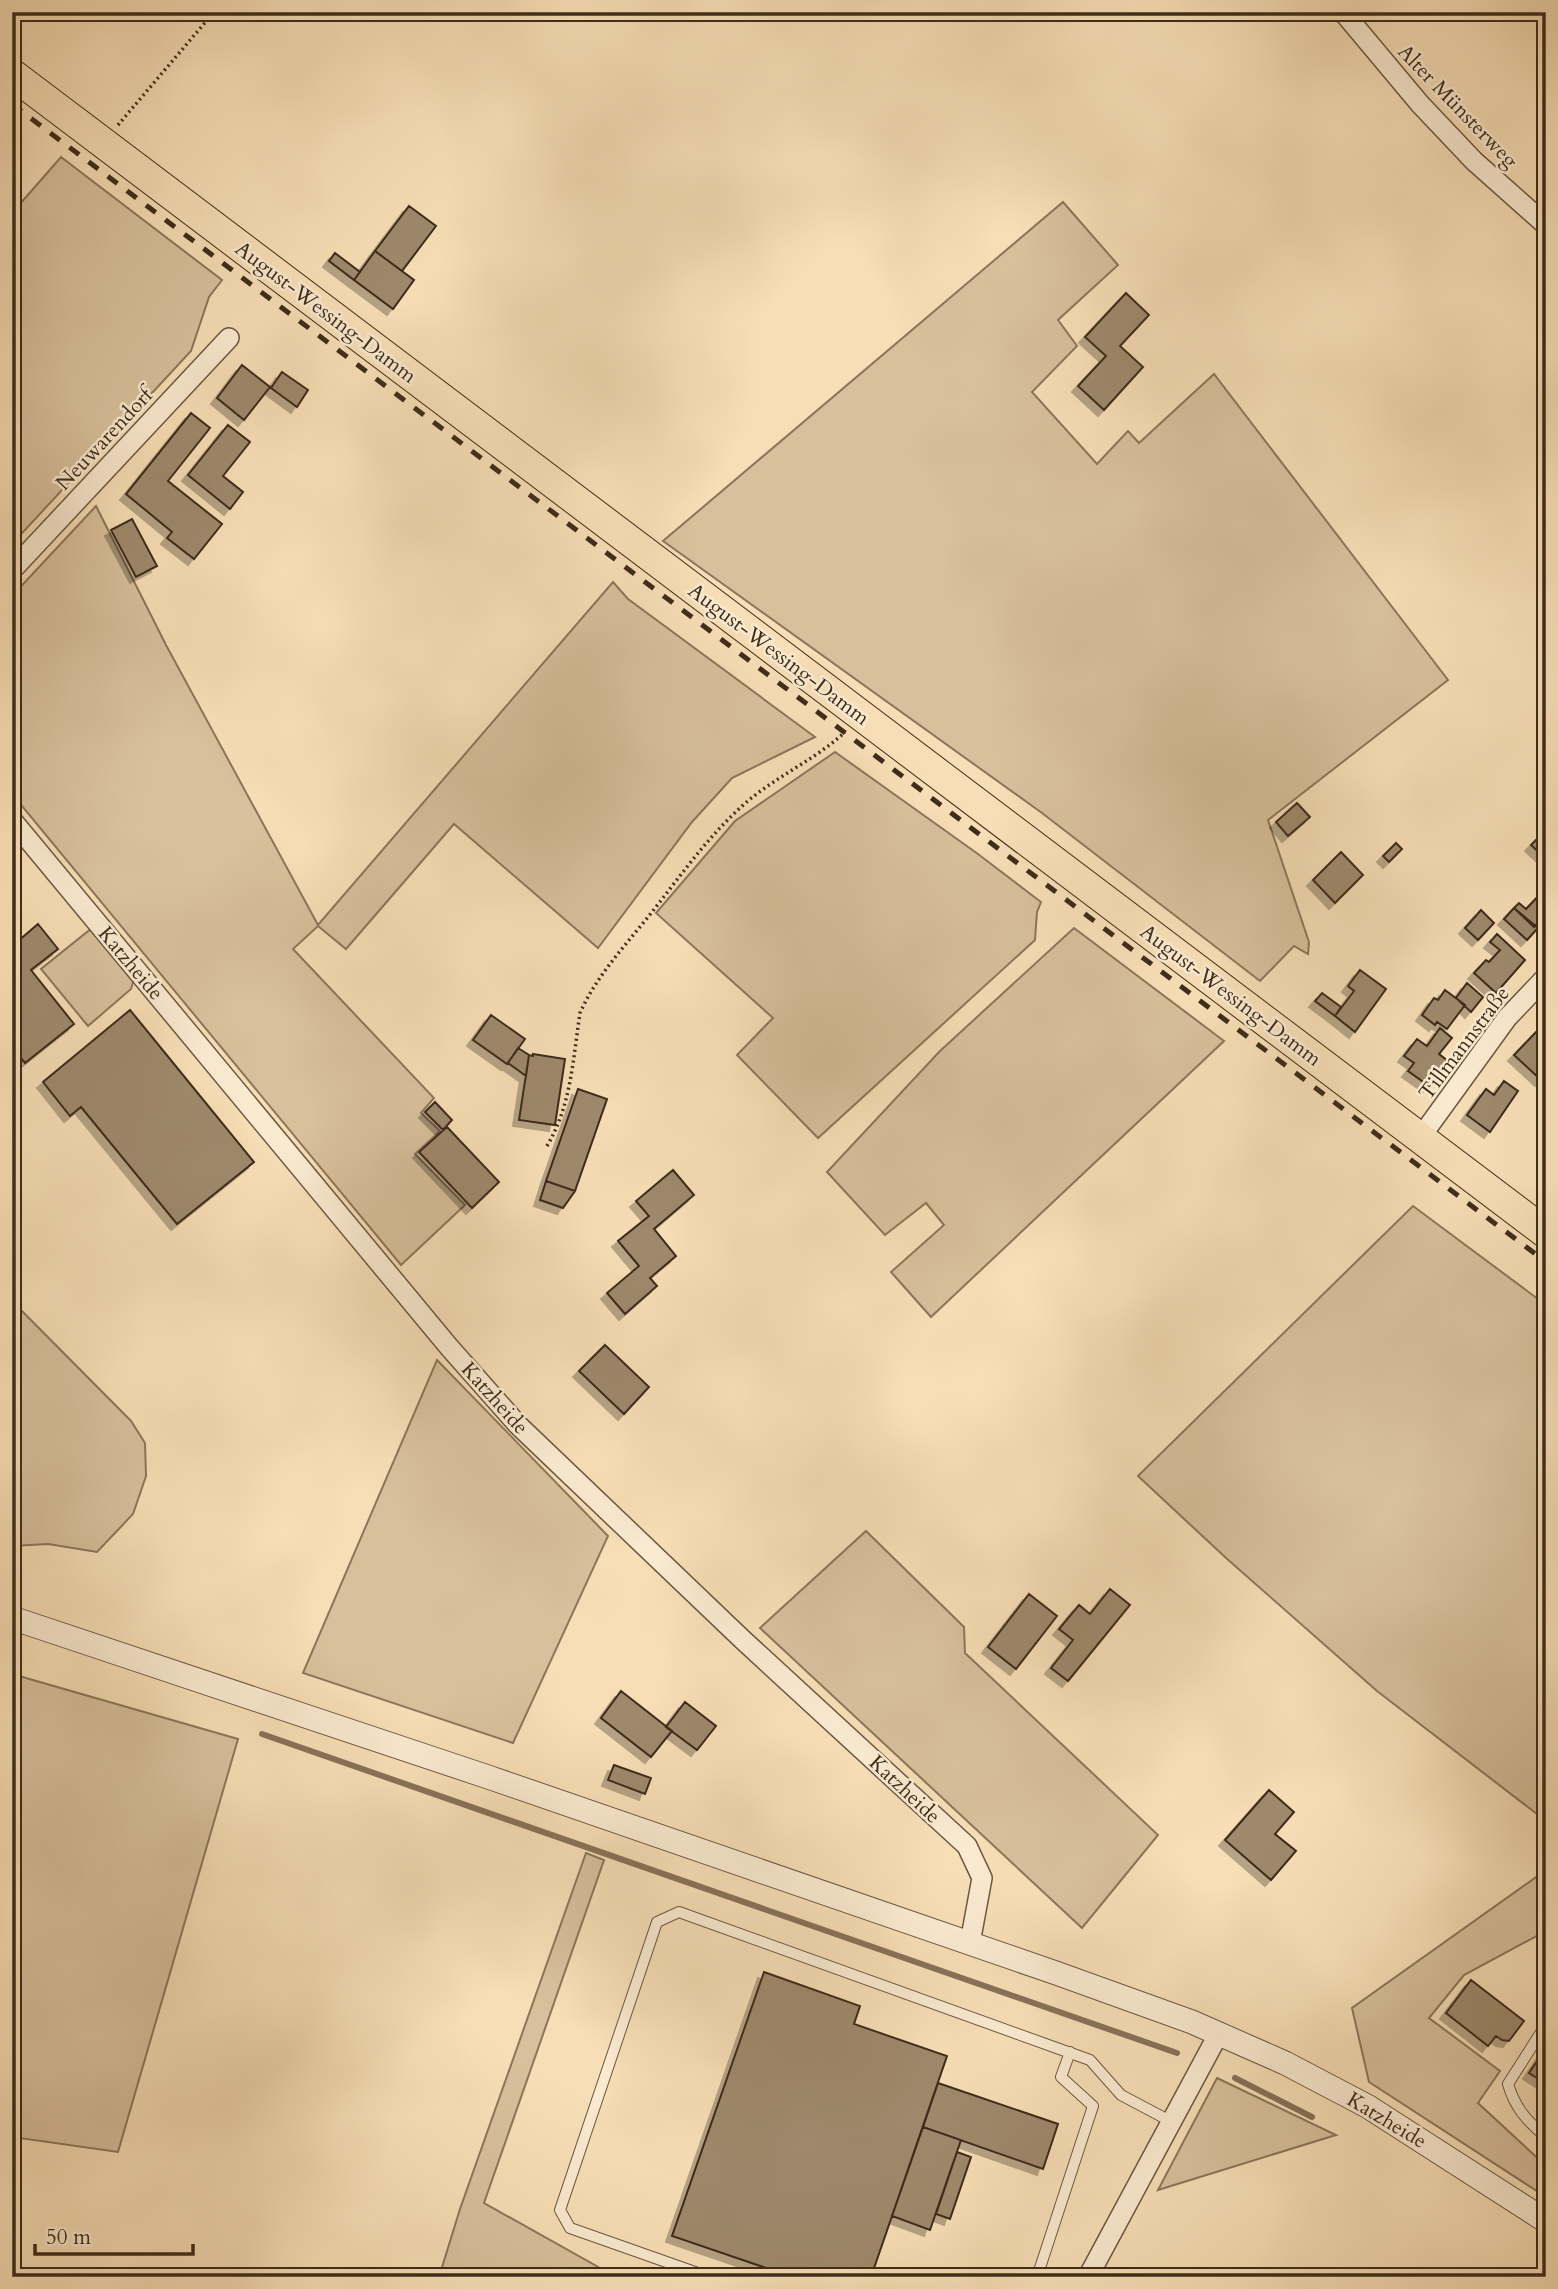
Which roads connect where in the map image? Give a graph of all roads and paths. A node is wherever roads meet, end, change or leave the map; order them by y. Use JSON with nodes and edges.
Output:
{"nodes":[{"id":1,"x":214,"y":12,"type":"edge"},
{"id":2,"x":1343,"y":12,"type":"edge"},
{"id":3,"x":12,"y":74,"type":"edge"},
{"id":4,"x":125,"y":115,"type":"dead end"},
{"id":5,"x":1546,"y":225,"type":"edge"},
{"id":6,"x":229,"y":338,"type":"dead end"},
{"id":7,"x":12,"y":570,"type":"edge"},
{"id":8,"x":836,"y":741,"type":"dead end"},
{"id":9,"x":12,"y":820,"type":"edge"},
{"id":10,"x":1546,"y":977,"type":"edge"},
{"id":11,"x":1420,"y":1138,"type":"junction"},
{"id":12,"x":547,"y":1146,"type":"dead end"},
{"id":13,"x":1546,"y":1233,"type":"edge"},
{"id":14,"x":12,"y":1618,"type":"edge"},
{"id":15,"x":970,"y":1943,"type":"junction"},
{"id":16,"x":1545,"y":2026,"type":"edge"},
{"id":17,"x":1219,"y":2034,"type":"junction"},
{"id":18,"x":1070,"y":2052,"type":"junction"},
{"id":19,"x":1172,"y":2122,"type":"junction"},
{"id":20,"x":1546,"y":2137,"type":"edge"},
{"id":21,"x":1546,"y":2221,"type":"edge"},
{"id":22,"x":709,"y":2277,"type":"edge"},
{"id":23,"x":1037,"y":2277,"type":"edge"},
{"id":24,"x":1088,"y":2277,"type":"edge"}],
"edges":[{"from":1,"to":4,"type":"path"},
{"from":2,"to":5,"type":"street","name":"Alter Münsterweg"},
{"from":3,"to":11,"type":"main road","name":"August-Wessing-Damm"},
{"from":6,"to":7,"type":"street","name":"Neuwarendorf"},
{"from":8,"to":12,"type":"path"},
{"from":9,"to":15,"type":"street","name":"Katzheide"},
{"from":10,"to":11,"type":"street","name":"Tillmannstraße"},
{"from":11,"to":13,"type":"main road","name":"August-Wessing-Damm"},
{"from":14,"to":15,"type":"street","name":"Katzheide"},
{"from":15,"to":17,"type":"street","name":"Katzheide"},
{"from":16,"to":20,"type":"lane"},
{"from":17,"to":19,"type":"street"},
{"from":17,"to":21,"type":"street","name":"Katzheide"},
{"from":18,"to":19,"type":"lane"},
{"from":18,"to":22,"type":"lane"},
{"from":18,"to":23,"type":"lane"},
{"from":19,"to":24,"type":"street"}]}
